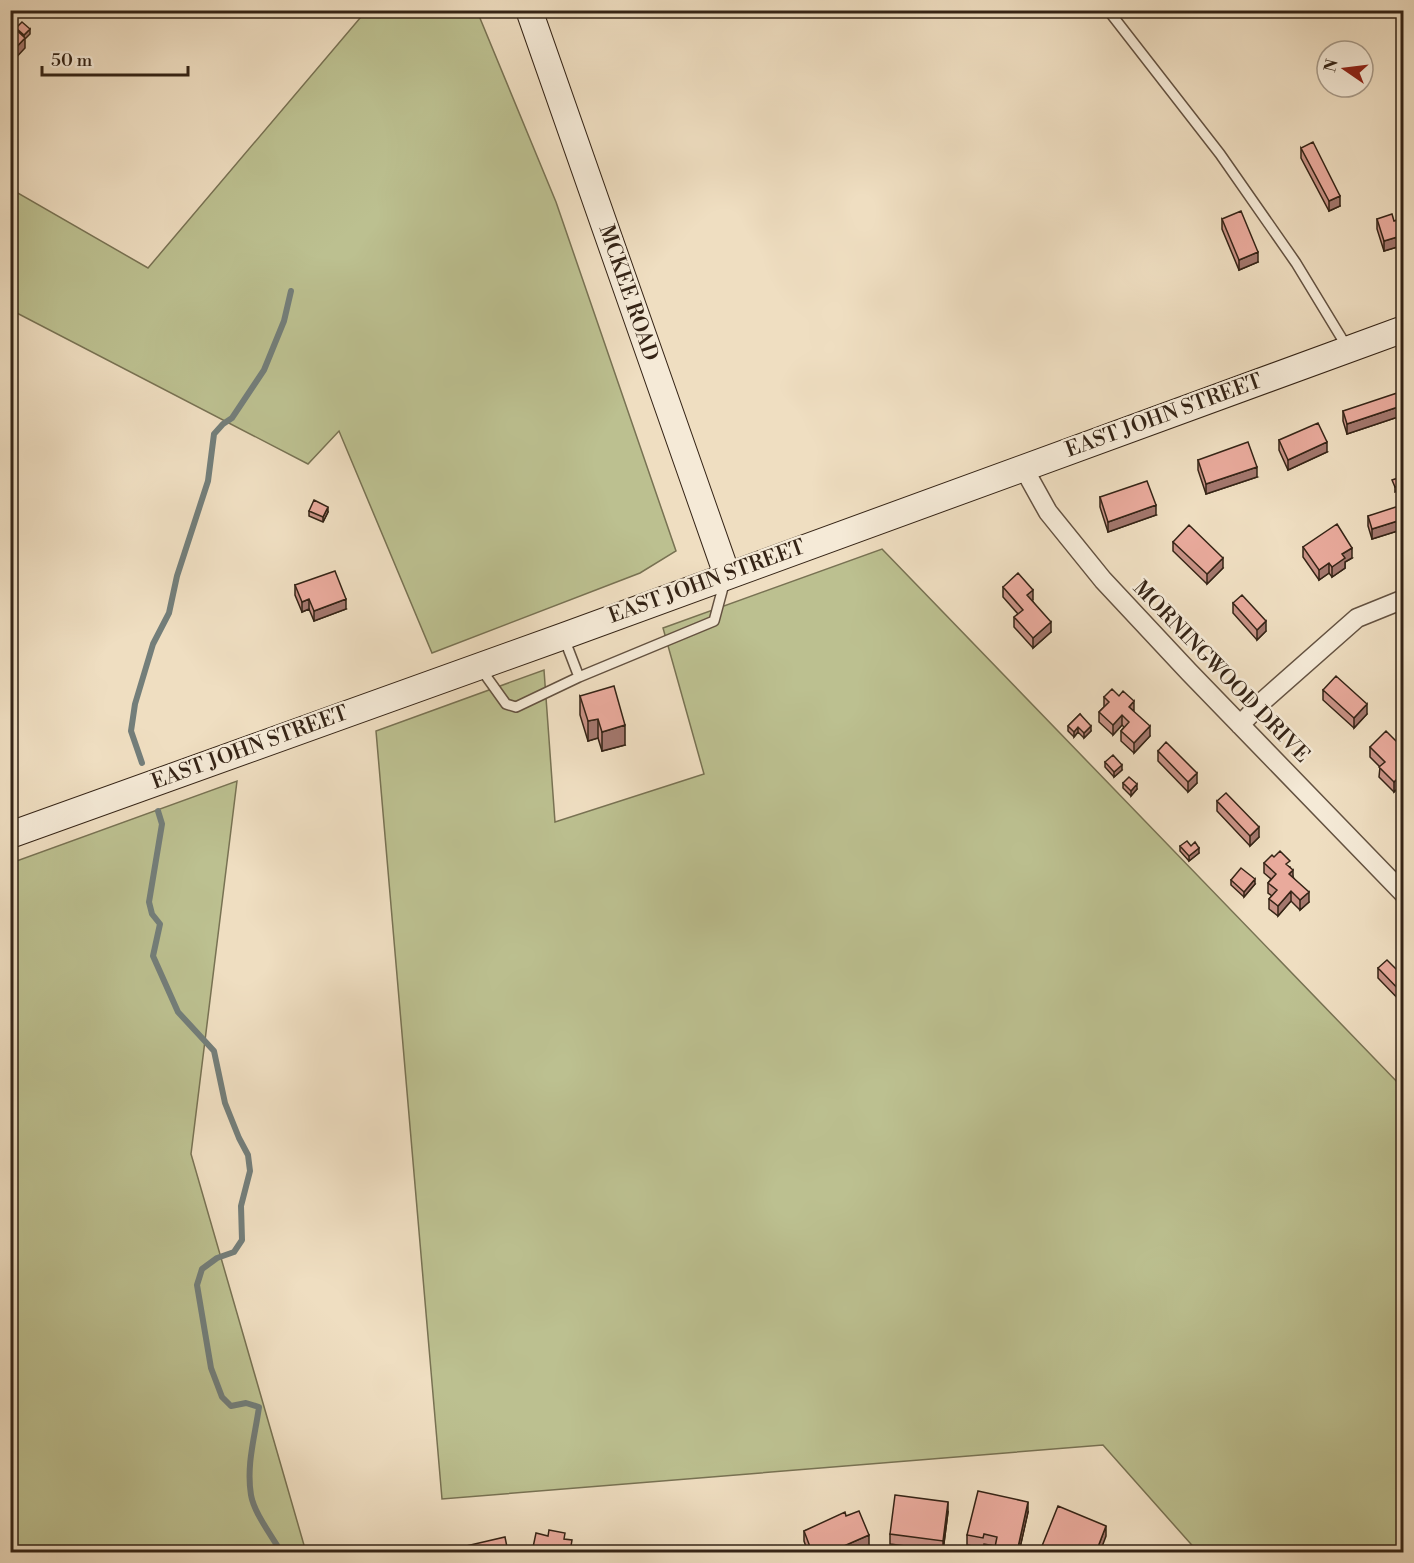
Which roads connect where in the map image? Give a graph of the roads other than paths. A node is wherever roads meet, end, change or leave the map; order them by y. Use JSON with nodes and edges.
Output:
{"nodes":[{"id":1,"x":529,"y":10,"type":"edge"},
{"id":2,"x":1108,"y":10,"type":"edge"},
{"id":3,"x":1404,"y":329,"type":"edge"},
{"id":4,"x":1348,"y":349,"type":"junction"},
{"id":5,"x":1023,"y":467,"type":"junction"},
{"id":6,"x":727,"y":575,"type":"junction"},
{"id":7,"x":1404,"y":599,"type":"edge"},
{"id":8,"x":564,"y":636,"type":"junction"},
{"id":9,"x":478,"y":665,"type":"junction"},
{"id":10,"x":579,"y":677,"type":"junction"},
{"id":11,"x":1240,"y":725,"type":"junction"},
{"id":12,"x":10,"y":835,"type":"edge"},
{"id":13,"x":1404,"y":894,"type":"edge"}],
"edges":[{"from":1,"to":6,"type":"main road","name":"MCKEE ROAD"},
{"from":2,"to":4,"type":"lane"},
{"from":3,"to":4,"type":"main road","name":"EAST JOHN STREET"},
{"from":4,"to":5,"type":"main road","name":"EAST JOHN STREET"},
{"from":5,"to":6,"type":"main road","name":"EAST JOHN STREET"},
{"from":5,"to":11,"type":"street","name":"MORNINGWOOD DRIVE"},
{"from":6,"to":8,"type":"main road","name":"EAST JOHN STREET"},
{"from":6,"to":10,"type":"lane"},
{"from":7,"to":11,"type":"street"},
{"from":8,"to":9,"type":"main road","name":"EAST JOHN STREET"},
{"from":8,"to":10,"type":"lane"},
{"from":9,"to":10,"type":"lane"},
{"from":9,"to":12,"type":"main road","name":"EAST JOHN STREET"},
{"from":11,"to":13,"type":"street","name":"MORNINGWOOD DRIVE"}]}
